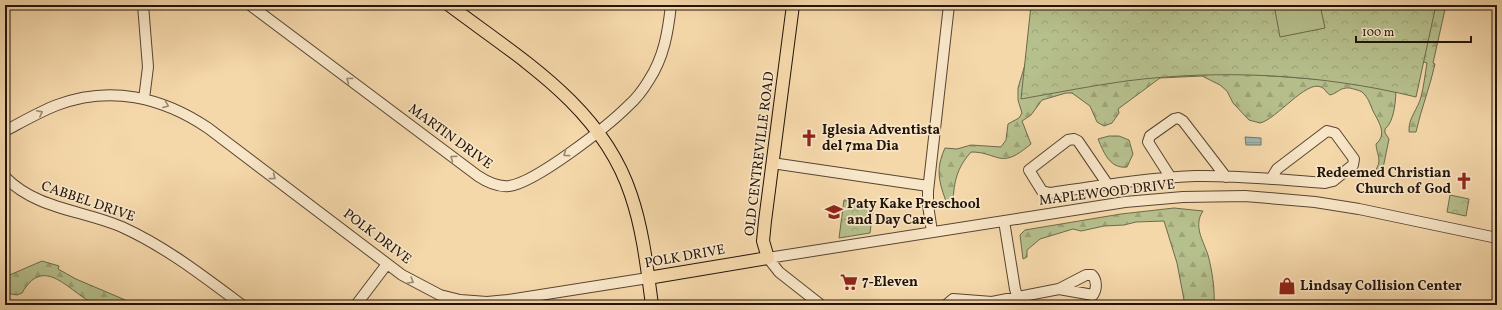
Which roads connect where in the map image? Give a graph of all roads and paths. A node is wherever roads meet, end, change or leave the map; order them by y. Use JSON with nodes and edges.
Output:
{"nodes":[{"id":1,"x":143,"y":5,"type":"edge"},
{"id":2,"x":250,"y":5,"type":"edge"},
{"id":3,"x":449,"y":5,"type":"edge"},
{"id":4,"x":671,"y":5,"type":"edge"},
{"id":5,"x":793,"y":5,"type":"edge"},
{"id":6,"x":949,"y":5,"type":"edge"},
{"id":7,"x":144,"y":99,"type":"junction"},
{"id":8,"x":5,"y":131,"type":"edge"},
{"id":9,"x":598,"y":131,"type":"junction"},
{"id":10,"x":772,"y":163,"type":"junction"},
{"id":11,"x":5,"y":177,"type":"edge"},
{"id":12,"x":1226,"y":177,"type":"junction"},
{"id":13,"x":1171,"y":178,"type":"junction"},
{"id":14,"x":1245,"y":178,"type":"junction"},
{"id":15,"x":1271,"y":179,"type":"junction"},
{"id":16,"x":1108,"y":185,"type":"junction"},
{"id":17,"x":928,"y":186,"type":"junction"},
{"id":18,"x":1245,"y":196,"type":"junction"},
{"id":19,"x":1004,"y":221,"type":"junction"},
{"id":20,"x":932,"y":232,"type":"junction"},
{"id":21,"x":1497,"y":238,"type":"edge"},
{"id":22,"x":768,"y":258,"type":"junction"},
{"id":23,"x":387,"y":264,"type":"junction"},
{"id":24,"x":648,"y":278,"type":"junction"},
{"id":25,"x":1059,"y":289,"type":"dead end"},
{"id":26,"x":1018,"y":301,"type":"edge"},
{"id":27,"x":991,"y":304,"type":"edge"},
{"id":28,"x":242,"y":305,"type":"edge"},
{"id":29,"x":356,"y":305,"type":"edge"},
{"id":30,"x":652,"y":305,"type":"edge"},
{"id":31,"x":821,"y":305,"type":"edge"},
{"id":32,"x":946,"y":305,"type":"edge"}],
"edges":[{"from":1,"to":7,"type":"street"},
{"from":9,"to":2,"type":"street","name":"MARTIN DRIVE","one_way":true},
{"from":3,"to":9,"type":"main road"},
{"from":4,"to":9,"type":"street","name":"MARTIN DRIVE"},
{"from":5,"to":10,"type":"main road","name":"OLD CENTREVILLE ROAD"},
{"from":6,"to":17,"type":"street"},
{"from":8,"to":7,"type":"street","name":"POLK DRIVE","one_way":true},
{"from":7,"to":23,"type":"street","name":"POLK DRIVE","one_way":true},
{"from":9,"to":24,"type":"main road"},
{"from":10,"to":17,"type":"street"},
{"from":10,"to":22,"type":"main road","name":"OLD CENTREVILLE ROAD"},
{"from":11,"to":28,"type":"street","name":"CABBEL DRIVE"},
{"from":12,"to":13,"type":"street"},
{"from":12,"to":13,"type":"street"},
{"from":12,"to":14,"type":"street"},
{"from":13,"to":16,"type":"street"},
{"from":14,"to":15,"type":"street"},
{"from":14,"to":18,"type":"street"},
{"from":15,"to":15,"type":"street"},
{"from":16,"to":16,"type":"street"},
{"from":17,"to":20,"type":"street"},
{"from":18,"to":19,"type":"street","name":"MAPLEWOOD DRIVE"},
{"from":18,"to":21,"type":"street","name":"MAPLEWOOD DRIVE"},
{"from":19,"to":20,"type":"street","name":"MAPLEWOOD DRIVE"},
{"from":19,"to":26,"type":"street"},
{"from":20,"to":22,"type":"street","name":"MAPLEWOOD DRIVE"},
{"from":22,"to":24,"type":"main road","name":"POLK DRIVE"},
{"from":22,"to":31,"type":"street","name":"OLD CENTREVILLE ROAD"},
{"from":23,"to":24,"type":"street","name":"POLK DRIVE","one_way":true},
{"from":23,"to":29,"type":"street"},
{"from":24,"to":30,"type":"main road"},
{"from":25,"to":26,"type":"street"},
{"from":26,"to":27,"type":"street"},
{"from":27,"to":32,"type":"street"}]}
